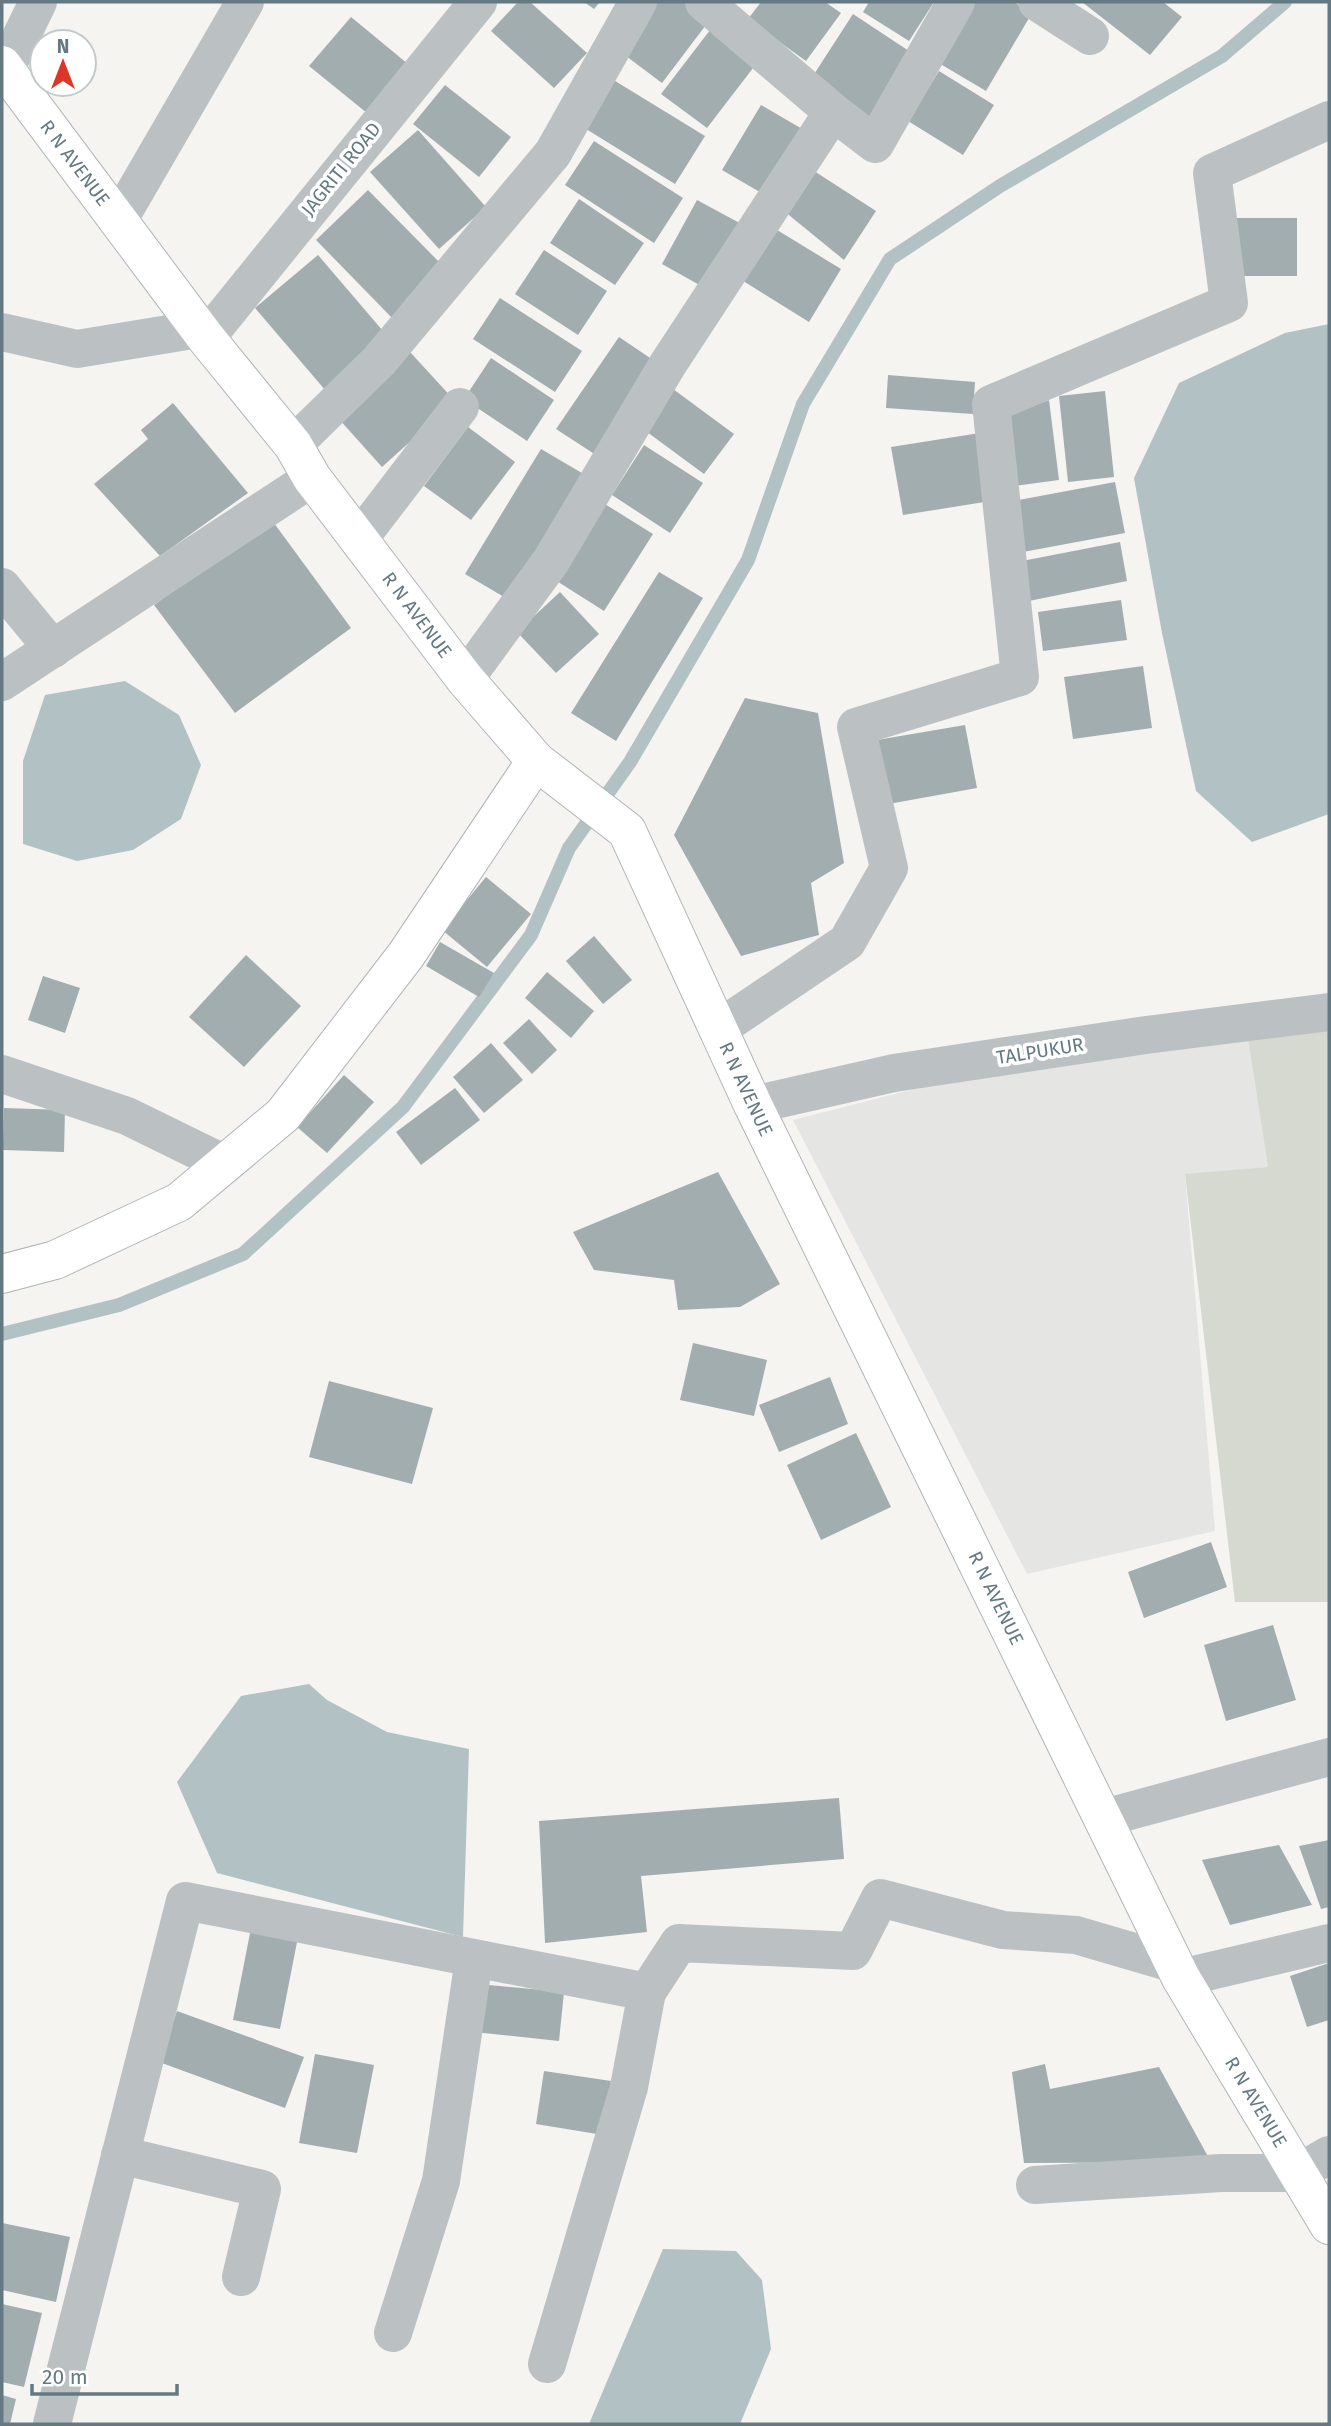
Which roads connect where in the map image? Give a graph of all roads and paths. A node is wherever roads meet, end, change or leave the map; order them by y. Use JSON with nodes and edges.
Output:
{"nodes":[{"id":1,"x":38,"y":2,"type":"edge"},
{"id":2,"x":246,"y":2,"type":"edge"},
{"id":3,"x":478,"y":2,"type":"edge"},
{"id":4,"x":638,"y":2,"type":"edge"},
{"id":5,"x":704,"y":2,"type":"edge"},
{"id":6,"x":956,"y":2,"type":"edge"},
{"id":7,"x":1037,"y":2,"type":"edge"},
{"id":8,"x":1090,"y":36,"type":"dead end"},
{"id":9,"x":3,"y":67,"type":"edge"},
{"id":10,"x":833,"y":111,"type":"junction"},
{"id":11,"x":1329,"y":120,"type":"edge"},
{"id":12,"x":118,"y":221,"type":"junction"},
{"id":13,"x":2,"y":331,"type":"edge"},
{"id":14,"x":202,"y":333,"type":"junction"},
{"id":15,"x":460,"y":407,"type":"dead end"},
{"id":16,"x":293,"y":445,"type":"junction"},
{"id":17,"x":312,"y":478,"type":"junction"},
{"id":18,"x":359,"y":539,"type":"junction"},
{"id":19,"x":2,"y":587,"type":"edge"},
{"id":20,"x":53,"y":649,"type":"junction"},
{"id":21,"x":466,"y":679,"type":"junction"},
{"id":22,"x":2,"y":682,"type":"edge"},
{"id":23,"x":536,"y":761,"type":"junction"},
{"id":24,"x":1329,"y":1012,"type":"edge"},
{"id":25,"x":718,"y":1030,"type":"junction"},
{"id":26,"x":2,"y":1074,"type":"edge"},
{"id":27,"x":753,"y":1105,"type":"junction"},
{"id":28,"x":225,"y":1164,"type":"junction"},
{"id":29,"x":2,"y":1274,"type":"edge"},
{"id":30,"x":1329,"y":1757,"type":"edge"},
{"id":31,"x":1104,"y":1818,"type":"junction"},
{"id":32,"x":1329,"y":1943,"type":"edge"},
{"id":33,"x":474,"y":1959,"type":"junction"},
{"id":34,"x":1178,"y":1971,"type":"junction"},
{"id":35,"x":647,"y":1992,"type":"junction"},
{"id":36,"x":120,"y":2155,"type":"junction"},
{"id":37,"x":1314,"y":2164,"type":"edge"},
{"id":38,"x":1035,"y":2185,"type":"dead end"},
{"id":39,"x":1329,"y":2225,"type":"edge"},
{"id":40,"x":241,"y":2277,"type":"dead end"},
{"id":41,"x":393,"y":2333,"type":"dead end"},
{"id":42,"x":547,"y":2364,"type":"dead end"},
{"id":43,"x":52,"y":2424,"type":"edge"}],
"edges":[{"from":1,"to":9,"type":"street"},
{"from":2,"to":12,"type":"street"},
{"from":3,"to":14,"type":"street","name":"JAGRITI ROAD"},
{"from":4,"to":16,"type":"street"},
{"from":5,"to":10,"type":"street"},
{"from":6,"to":10,"type":"street"},
{"from":7,"to":8,"type":"street"},
{"from":9,"to":12,"type":"main road","name":"R N AVENUE"},
{"from":10,"to":21,"type":"street"},
{"from":11,"to":25,"type":"street"},
{"from":12,"to":14,"type":"main road","name":"R N AVENUE"},
{"from":13,"to":14,"type":"street"},
{"from":14,"to":16,"type":"main road","name":"R N AVENUE"},
{"from":15,"to":18,"type":"street"},
{"from":16,"to":17,"type":"main road","name":"R N AVENUE"},
{"from":17,"to":18,"type":"main road","name":"R N AVENUE"},
{"from":17,"to":20,"type":"street"},
{"from":18,"to":21,"type":"main road","name":"R N AVENUE"},
{"from":19,"to":20,"type":"street"},
{"from":20,"to":22,"type":"street"},
{"from":21,"to":23,"type":"main road","name":"R N AVENUE"},
{"from":23,"to":25,"type":"main road","name":"R N AVENUE"},
{"from":23,"to":28,"type":"main road"},
{"from":24,"to":27,"type":"street","name":"TALPUKUR"},
{"from":25,"to":27,"type":"main road","name":"R N AVENUE"},
{"from":26,"to":28,"type":"street"},
{"from":27,"to":31,"type":"main road","name":"R N AVENUE"},
{"from":28,"to":29,"type":"main road"},
{"from":30,"to":31,"type":"street"},
{"from":31,"to":34,"type":"main road","name":"R N AVENUE"},
{"from":32,"to":34,"type":"street"},
{"from":33,"to":35,"type":"street"},
{"from":33,"to":36,"type":"street"},
{"from":33,"to":41,"type":"street"},
{"from":34,"to":35,"type":"street"},
{"from":34,"to":37,"type":"main road","name":"R N AVENUE"},
{"from":35,"to":42,"type":"street"},
{"from":36,"to":40,"type":"street"},
{"from":36,"to":43,"type":"street"},
{"from":37,"to":38,"type":"street"},
{"from":37,"to":39,"type":"main road","name":"R N AVENUE"}]}
